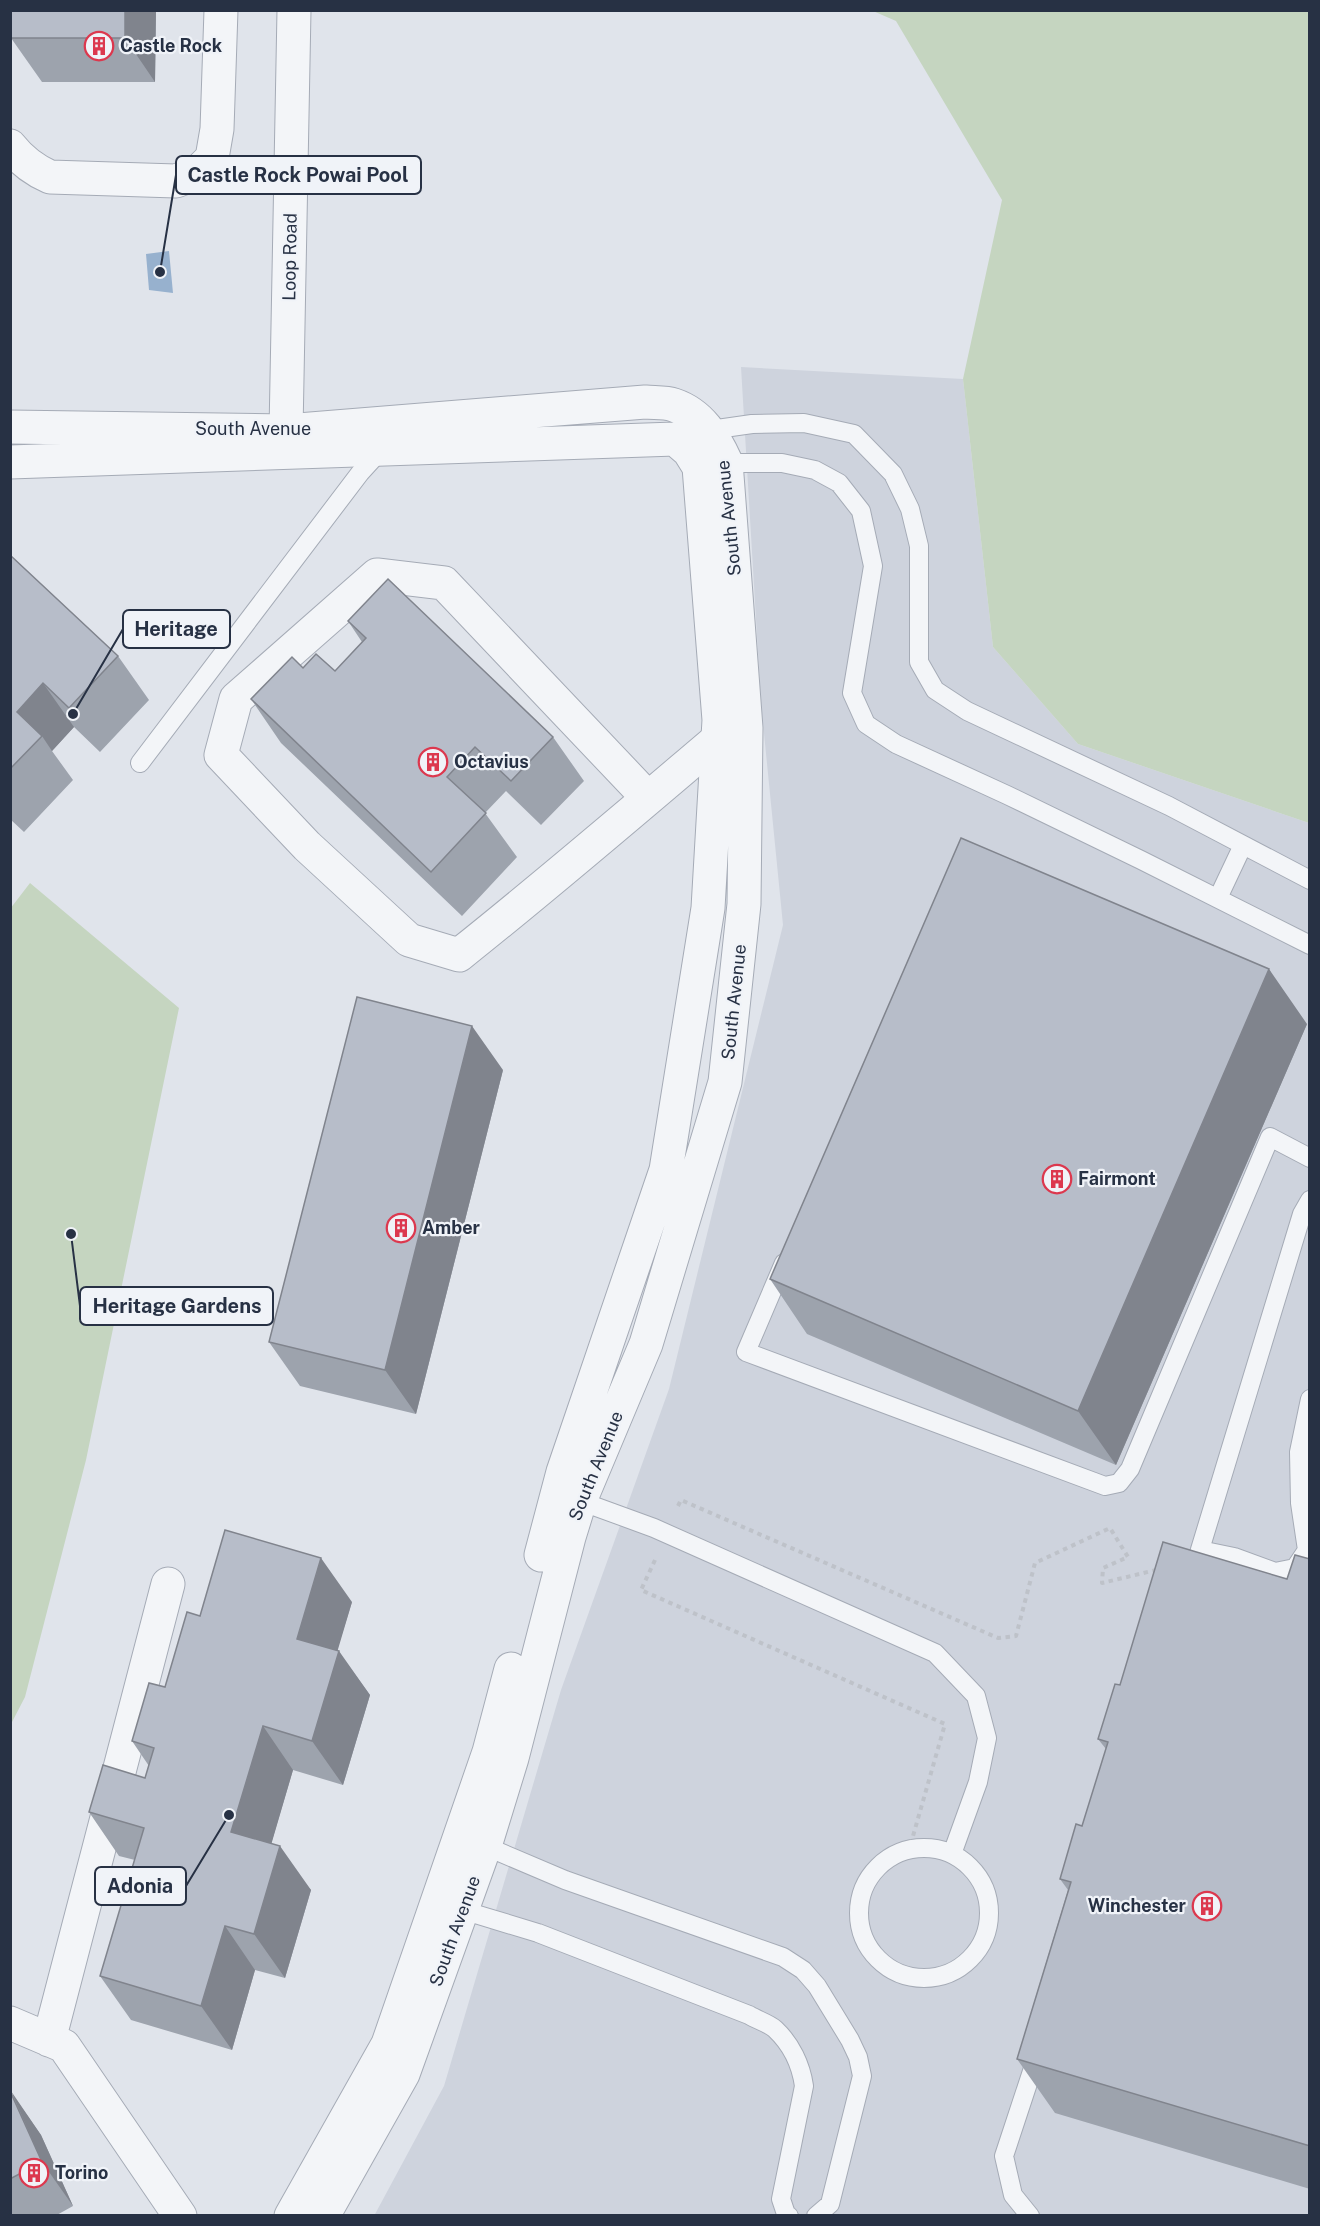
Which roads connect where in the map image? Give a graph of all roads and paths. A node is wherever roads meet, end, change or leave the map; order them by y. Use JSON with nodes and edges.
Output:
{"nodes":[{"id":1,"x":221,"y":10,"type":"edge"},
{"id":2,"x":294,"y":10,"type":"edge"},
{"id":3,"x":10,"y":146,"type":"edge"},
{"id":4,"x":10,"y":428,"type":"edge"},
{"id":5,"x":709,"y":429,"type":"junction"},
{"id":6,"x":286,"y":431,"type":"junction"},
{"id":7,"x":675,"y":439,"type":"junction"},
{"id":8,"x":381,"y":450,"type":"junction"},
{"id":9,"x":10,"y":462,"type":"edge"},
{"id":10,"x":713,"y":464,"type":"junction"},
{"id":11,"x":718,"y":739,"type":"junction"},
{"id":12,"x":140,"y":763,"type":"dead end"},
{"id":13,"x":648,"y":798,"type":"junction"},
{"id":14,"x":1243,"y":845,"type":"junction"},
{"id":15,"x":1310,"y":880,"type":"edge"},
{"id":16,"x":1218,"y":898,"type":"junction"},
{"id":17,"x":1310,"y":945,"type":"edge"},
{"id":18,"x":1310,"y":1158,"type":"edge"},
{"id":19,"x":1310,"y":1200,"type":"edge"},
{"id":20,"x":792,"y":1244,"type":"edge"},
{"id":21,"x":1310,"y":1399,"type":"edge"},
{"id":22,"x":580,"y":1501,"type":"junction"},
{"id":23,"x":1200,"y":1550,"type":"junction"},
{"id":24,"x":1308,"y":1551,"type":"edge"},
{"id":25,"x":1190,"y":1582,"type":"joint"},
{"id":26,"x":168,"y":1584,"type":"dead end"},
{"id":27,"x":998,"y":1638,"type":"dead end"},
{"id":28,"x":485,"y":1846,"type":"junction"},
{"id":29,"x":952,"y":1854,"type":"junction"},
{"id":30,"x":462,"y":1910,"type":"junction"},
{"id":31,"x":10,"y":2023,"type":"edge"},
{"id":32,"x":49,"y":2040,"type":"junction"},
{"id":33,"x":1041,"y":2043,"type":"edge"},
{"id":34,"x":180,"y":2216,"type":"edge"},
{"id":35,"x":291,"y":2216,"type":"edge"},
{"id":36,"x":323,"y":2216,"type":"edge"},
{"id":37,"x":789,"y":2216,"type":"edge"},
{"id":38,"x":816,"y":2216,"type":"edge"},
{"id":39,"x":1030,"y":2216,"type":"edge"}],
"edges":[{"from":1,"to":3,"type":"street"},
{"from":2,"to":6,"type":"street","name":"Loop Road"},
{"from":4,"to":6,"type":"street","name":"South Avenue"},
{"from":5,"to":6,"type":"street","name":"South Avenue"},
{"from":5,"to":7,"type":"lane"},
{"from":5,"to":10,"type":"street","name":"South Avenue"},
{"from":5,"to":14,"type":"lane"},
{"from":7,"to":8,"type":"street"},
{"from":7,"to":10,"type":"street"},
{"from":8,"to":9,"type":"street"},
{"from":8,"to":12,"type":"lane"},
{"from":10,"to":11,"type":"street"},
{"from":10,"to":16,"type":"lane"},
{"from":10,"to":22,"type":"street","name":"South Avenue"},
{"from":11,"to":13,"type":"street"},
{"from":11,"to":35,"type":"street"},
{"from":13,"to":13,"type":"street"},
{"from":14,"to":15,"type":"lane"},
{"from":14,"to":16,"type":"lane"},
{"from":16,"to":17,"type":"lane"},
{"from":18,"to":20,"type":"lane"},
{"from":19,"to":23,"type":"lane"},
{"from":21,"to":24,"type":"lane"},
{"from":22,"to":28,"type":"street","name":"South Avenue"},
{"from":22,"to":29,"type":"lane"},
{"from":23,"to":24,"type":"lane"},
{"from":23,"to":25,"type":"lane"},
{"from":25,"to":27,"type":"path"},
{"from":26,"to":32,"type":"street"},
{"from":28,"to":30,"type":"street","name":"South Avenue"},
{"from":28,"to":38,"type":"lane"},
{"from":29,"to":29,"type":"lane"},
{"from":30,"to":36,"type":"street","name":"South Avenue"},
{"from":30,"to":37,"type":"lane"},
{"from":31,"to":32,"type":"street"},
{"from":32,"to":34,"type":"street"},
{"from":33,"to":39,"type":"lane"}]}
